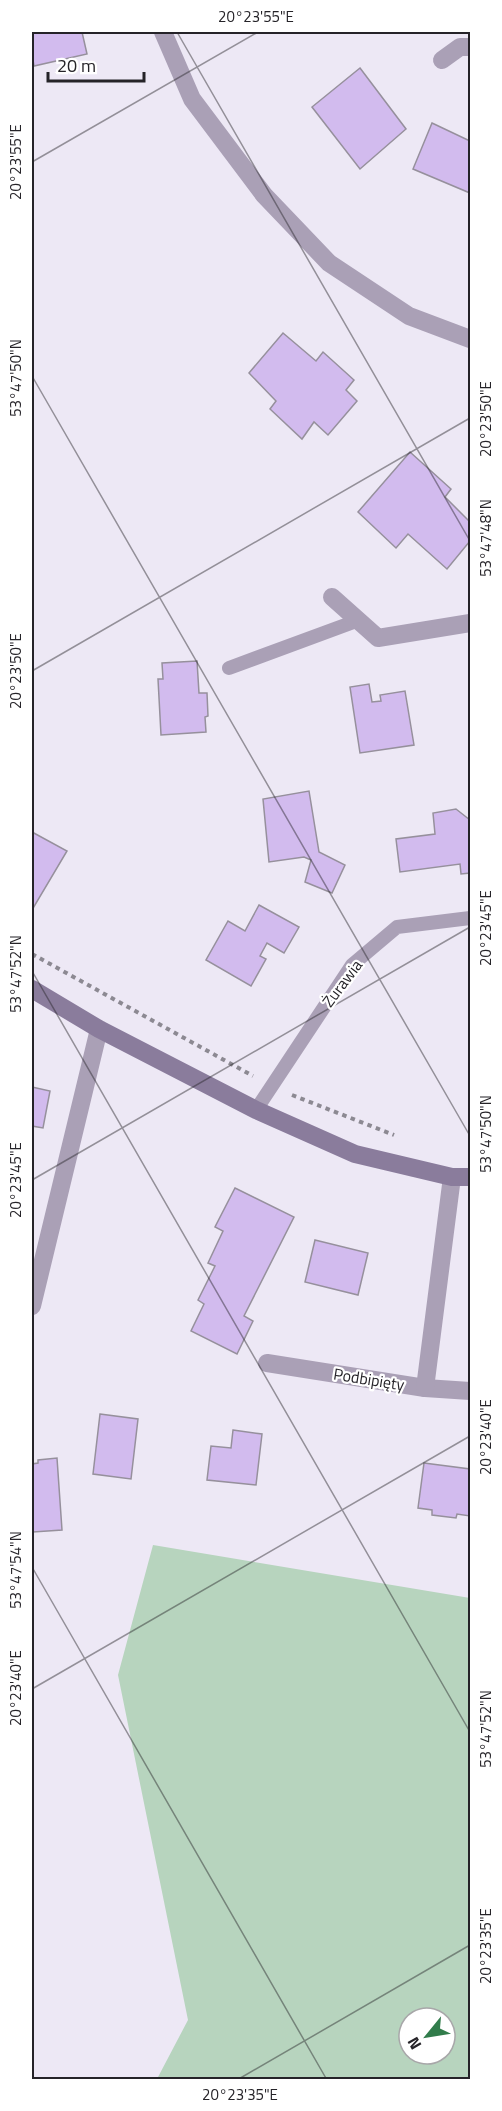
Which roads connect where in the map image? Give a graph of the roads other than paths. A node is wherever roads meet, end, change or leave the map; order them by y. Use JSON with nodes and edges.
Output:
{"nodes":[{"id":1,"x":163,"y":32,"type":"edge"},
{"id":2,"x":471,"y":47,"type":"edge"},
{"id":3,"x":442,"y":60,"type":"dead end"},
{"id":4,"x":471,"y":339,"type":"edge"},
{"id":5,"x":332,"y":597,"type":"dead end"},
{"id":6,"x":358,"y":620,"type":"junction"},
{"id":7,"x":471,"y":623,"type":"edge"},
{"id":8,"x":229,"y":669,"type":"dead end"},
{"id":9,"x":471,"y":918,"type":"edge"},
{"id":10,"x":32,"y":989,"type":"edge"},
{"id":11,"x":99,"y":1029,"type":"junction"},
{"id":12,"x":256,"y":1110,"type":"junction"},
{"id":13,"x":461,"y":1177,"type":"edge"},
{"id":14,"x":32,"y":1306,"type":"edge"},
{"id":15,"x":267,"y":1363,"type":"dead end"},
{"id":16,"x":425,"y":1388,"type":"junction"},
{"id":17,"x":471,"y":1391,"type":"edge"}],
"edges":[{"from":1,"to":4,"type":"street"},
{"from":2,"to":3,"type":"street"},
{"from":5,"to":6,"type":"street"},
{"from":6,"to":7,"type":"street"},
{"from":6,"to":8,"type":"lane"},
{"from":9,"to":12,"type":"lane","name":"Żurawia"},
{"from":10,"to":11,"type":"street"},
{"from":11,"to":12,"type":"street"},
{"from":11,"to":14,"type":"street"},
{"from":12,"to":13,"type":"street"},
{"from":13,"to":16,"type":"street"},
{"from":15,"to":16,"type":"street","name":"Podbipięty"},
{"from":16,"to":17,"type":"street","name":"Podbipięty"}]}
